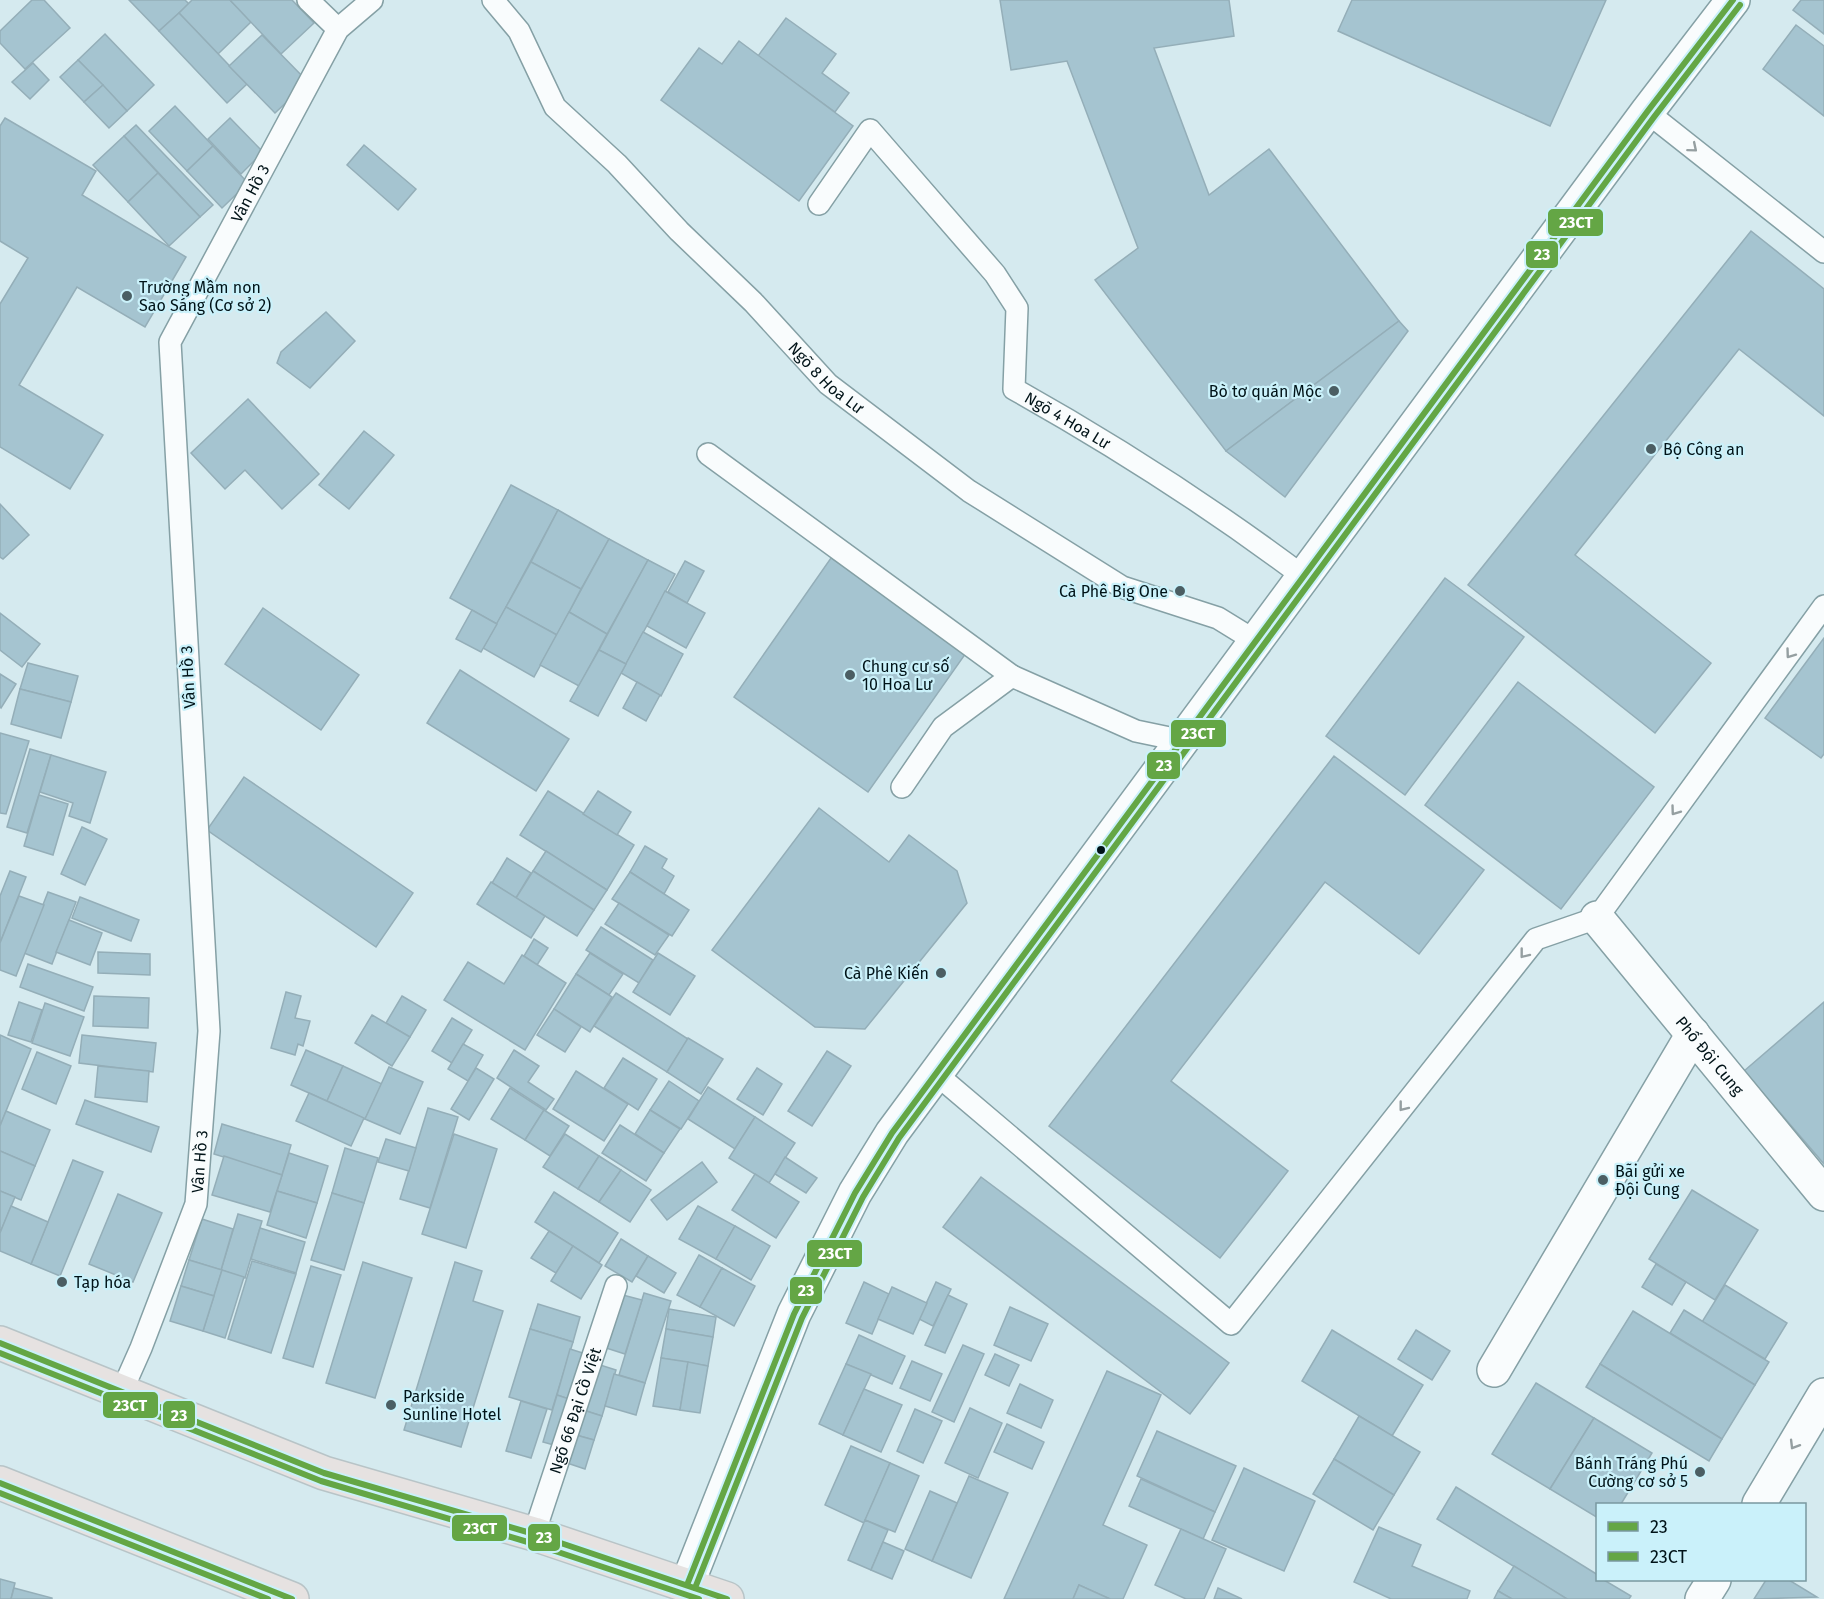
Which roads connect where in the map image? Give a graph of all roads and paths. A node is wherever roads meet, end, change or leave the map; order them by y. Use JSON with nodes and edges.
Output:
{"nodes":[{"id":1,"x":308,"y":0,"type":"edge"},
{"id":2,"x":372,"y":0,"type":"edge"},
{"id":3,"x":493,"y":0,"type":"edge"},
{"id":4,"x":1733,"y":0,"type":"edge"},
{"id":5,"x":338,"y":29,"type":"junction"},
{"id":6,"x":1647,"y":112,"type":"junction"},
{"id":7,"x":819,"y":204,"type":"dead end"},
{"id":8,"x":1824,"y":252,"type":"edge"},
{"id":9,"x":708,"y":454,"type":"dead end"},
{"id":10,"x":1304,"y":577,"type":"junction"},
{"id":11,"x":1824,"y":606,"type":"edge"},
{"id":12,"x":1257,"y":642,"type":"junction"},
{"id":13,"x":1012,"y":676,"type":"junction"},
{"id":14,"x":1184,"y":741,"type":"junction"},
{"id":15,"x":902,"y":787,"type":"dead end"},
{"id":16,"x":1597,"y":918,"type":"junction"},
{"id":17,"x":1693,"y":1035,"type":"junction"},
{"id":18,"x":935,"y":1073,"type":"junction"},
{"id":19,"x":1824,"y":1194,"type":"edge"},
{"id":20,"x":616,"y":1286,"type":"dead end"},
{"id":21,"x":0,"y":1343,"type":"edge"},
{"id":22,"x":1494,"y":1370,"type":"dead end"},
{"id":23,"x":121,"y":1393,"type":"junction"},
{"id":24,"x":1824,"y":1395,"type":"edge"},
{"id":25,"x":0,"y":1483,"type":"edge"},
{"id":26,"x":1760,"y":1503,"type":"edge"},
{"id":27,"x":534,"y":1534,"type":"junction"},
{"id":28,"x":1713,"y":1581,"type":"edge"},
{"id":29,"x":687,"y":1585,"type":"junction"},
{"id":30,"x":292,"y":1599,"type":"edge"},
{"id":31,"x":727,"y":1599,"type":"edge"},
{"id":32,"x":1702,"y":1599,"type":"edge"}],
"edges":[{"from":1,"to":5,"type":"lane"},
{"from":2,"to":5,"type":"lane"},
{"from":3,"to":12,"type":"lane","name":"Ngõ 8 Hoa Lư"},
{"from":4,"to":6,"type":"street"},
{"from":5,"to":23,"type":"lane","name":"Vân Hồ 3"},
{"from":6,"to":8,"type":"lane","one_way":true},
{"from":6,"to":10,"type":"street"},
{"from":7,"to":10,"type":"lane","name":"Ngõ 4 Hoa Lư"},
{"from":9,"to":13,"type":"lane"},
{"from":10,"to":12,"type":"street"},
{"from":11,"to":16,"type":"lane","one_way":true},
{"from":12,"to":14,"type":"street"},
{"from":13,"to":14,"type":"lane"},
{"from":13,"to":15,"type":"lane"},
{"from":14,"to":18,"type":"street"},
{"from":16,"to":17,"type":"street","name":"Phố Đội Cung"},
{"from":16,"to":18,"type":"lane","one_way":true},
{"from":17,"to":19,"type":"street","name":"Phố Đội Cung"},
{"from":17,"to":22,"type":"street"},
{"from":18,"to":29,"type":"street"},
{"from":20,"to":27,"type":"lane","name":"Ngõ 66 Đại Cồ Việt"},
{"from":21,"to":23,"type":"main road"},
{"from":23,"to":27,"type":"main road"},
{"from":24,"to":26,"type":"street","one_way":true},
{"from":25,"to":30,"type":"main road"},
{"from":27,"to":29,"type":"main road"},
{"from":28,"to":32,"type":"street"},
{"from":29,"to":31,"type":"main road"}]}
